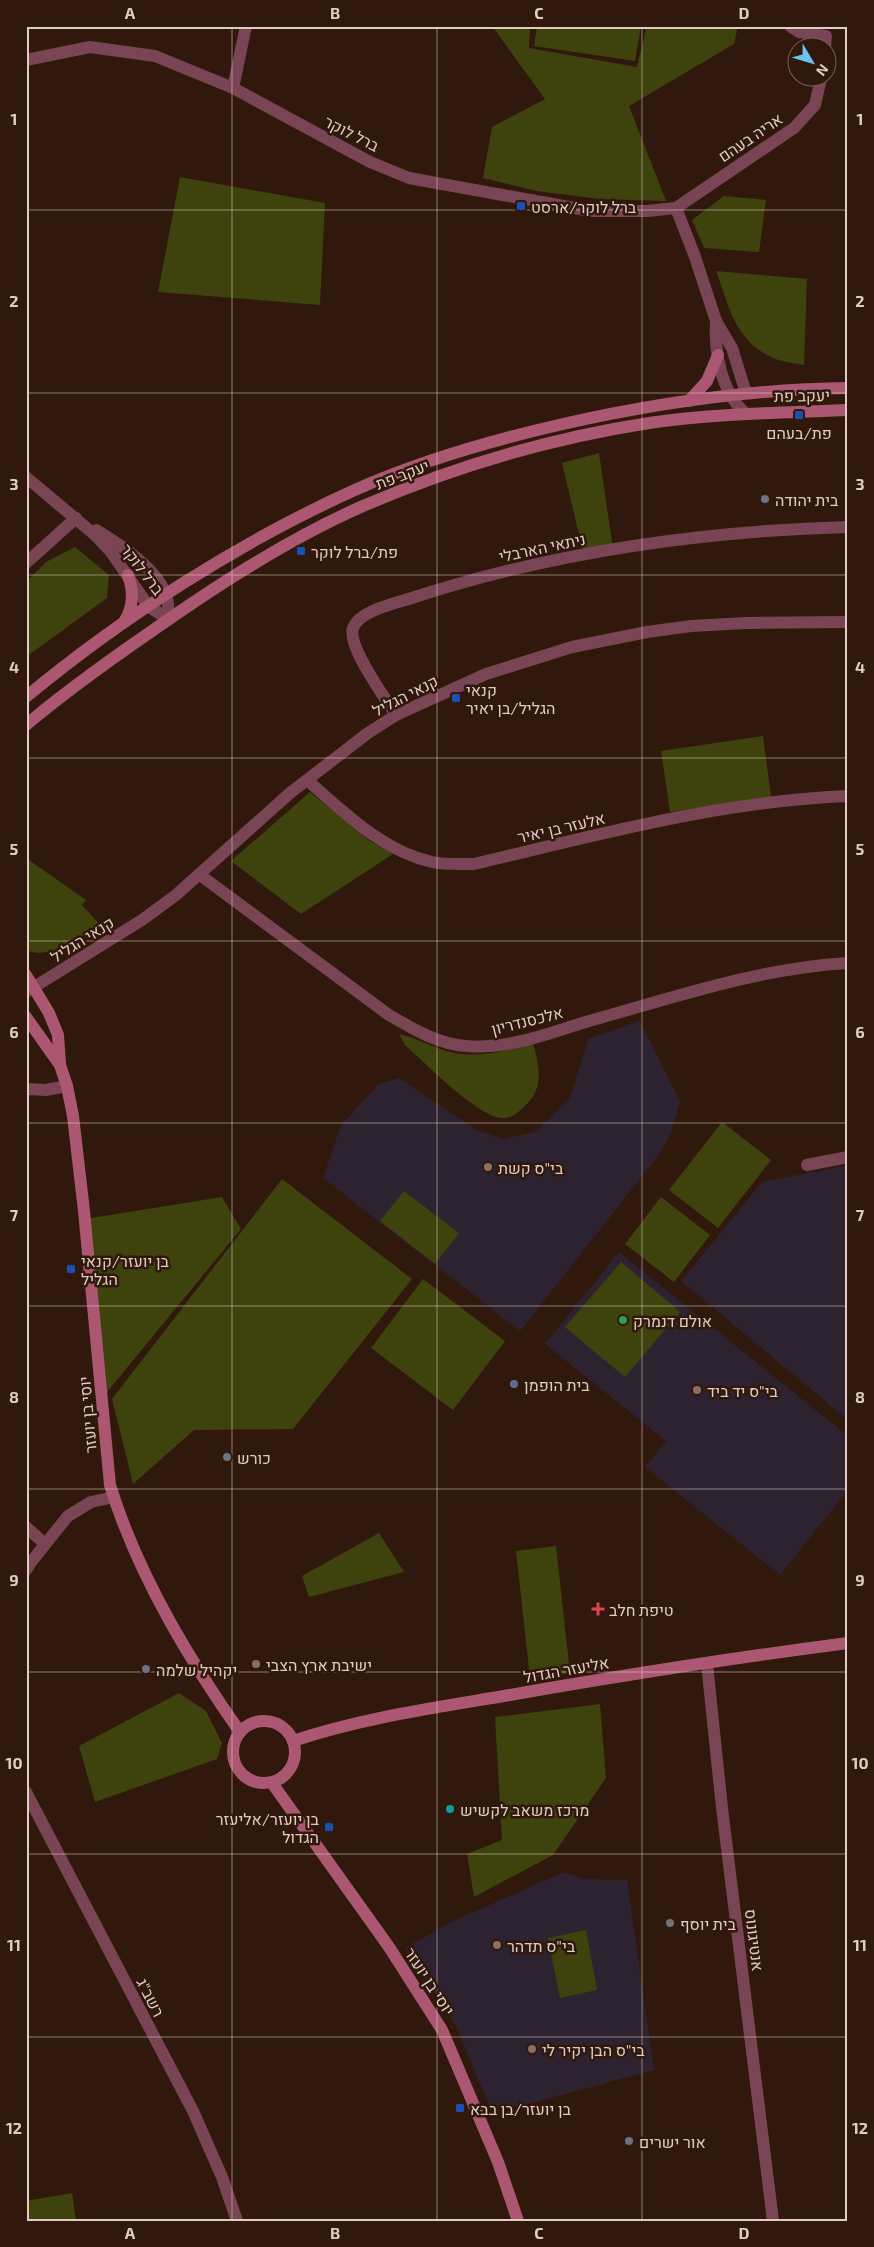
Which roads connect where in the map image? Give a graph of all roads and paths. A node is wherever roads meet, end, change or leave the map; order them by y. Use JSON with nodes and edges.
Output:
{"nodes":[{"id":1,"x":246,"y":26,"type":"edge"},
{"id":2,"x":790,"y":26,"type":"edge"},
{"id":3,"x":826,"y":38,"type":"edge"},
{"id":4,"x":26,"y":60,"type":"edge"},
{"id":5,"x":233,"y":88,"type":"junction"},
{"id":6,"x":819,"y":88,"type":"edge"},
{"id":7,"x":676,"y":208,"type":"junction"},
{"id":8,"x":716,"y":321,"type":"junction"},
{"id":9,"x":718,"y":356,"type":"junction"},
{"id":10,"x":848,"y":388,"type":"edge"},
{"id":11,"x":746,"y":393,"type":"junction"},
{"id":12,"x":730,"y":395,"type":"junction"},
{"id":13,"x":689,"y":400,"type":"junction"},
{"id":14,"x":848,"y":410,"type":"edge"},
{"id":15,"x":744,"y":412,"type":"junction"},
{"id":16,"x":26,"y":477,"type":"edge"},
{"id":17,"x":76,"y":518,"type":"junction"},
{"id":18,"x":848,"y":527,"type":"edge"},
{"id":19,"x":26,"y":563,"type":"edge"},
{"id":20,"x":128,"y":575,"type":"junction"},
{"id":21,"x":166,"y":595,"type":"junction"},
{"id":22,"x":149,"y":607,"type":"junction"},
{"id":23,"x":169,"y":619,"type":"junction"},
{"id":24,"x":848,"y":622,"type":"edge"},
{"id":25,"x":120,"y":626,"type":"junction"},
{"id":26,"x":26,"y":697,"type":"edge"},
{"id":27,"x":396,"y":715,"type":"junction"},
{"id":28,"x":26,"y":725,"type":"edge"},
{"id":29,"x":306,"y":780,"type":"junction"},
{"id":30,"x":848,"y":796,"type":"edge"},
{"id":31,"x":200,"y":875,"type":"junction"},
{"id":32,"x":848,"y":963,"type":"edge"},
{"id":33,"x":26,"y":975,"type":"edge"},
{"id":34,"x":30,"y":990,"type":"edge"},
{"id":35,"x":26,"y":1017,"type":"edge"},
{"id":36,"x":60,"y":1065,"type":"junction"},
{"id":37,"x":68,"y":1086,"type":"junction"},
{"id":38,"x":26,"y":1089,"type":"edge"},
{"id":39,"x":848,"y":1157,"type":"edge"},
{"id":40,"x":807,"y":1165,"type":"dead end"},
{"id":41,"x":114,"y":1497,"type":"junction"},
{"id":42,"x":26,"y":1527,"type":"edge"},
{"id":43,"x":45,"y":1544,"type":"junction"},
{"id":44,"x":26,"y":1570,"type":"edge"},
{"id":45,"x":848,"y":1644,"type":"edge"},
{"id":46,"x":707,"y":1664,"type":"junction"},
{"id":47,"x":240,"y":1732,"type":"junction"},
{"id":48,"x":293,"y":1741,"type":"junction"},
{"id":49,"x":272,"y":1782,"type":"junction"},
{"id":50,"x":26,"y":1792,"type":"edge"},
{"id":51,"x":237,"y":2221,"type":"edge"},
{"id":52,"x":518,"y":2221,"type":"edge"},
{"id":53,"x":774,"y":2221,"type":"edge"}],
"edges":[{"from":1,"to":5,"type":"street"},
{"from":2,"to":3,"type":"street"},
{"from":4,"to":5,"type":"street","name":"ברל לוקר"},
{"from":5,"to":7,"type":"street","name":"ברל לוקר"},
{"from":6,"to":7,"type":"street","name":"אריה בעהם"},
{"from":7,"to":8,"type":"street"},
{"from":8,"to":9,"type":"street"},
{"from":8,"to":11,"type":"street"},
{"from":9,"to":12,"type":"street"},
{"from":9,"to":13,"type":"street"},
{"from":10,"to":11,"type":"street","name":"יעקב פת"},
{"from":11,"to":12,"type":"street","name":"יעקב פת"},
{"from":12,"to":13,"type":"street","name":"יעקב פת"},
{"from":12,"to":15,"type":"street"},
{"from":13,"to":21,"type":"street","name":"יעקב פת"},
{"from":14,"to":15,"type":"street","name":"יעקב פת"},
{"from":15,"to":23,"type":"street","name":"יעקב פת"},
{"from":16,"to":17,"type":"street","name":"ברל לוקר"},
{"from":17,"to":19,"type":"street"},
{"from":17,"to":20,"type":"street","name":"ברל לוקר"},
{"from":17,"to":21,"type":"street","name":"ברל לוקר"},
{"from":18,"to":27,"type":"street","name":"ניתאי הארבלי"},
{"from":20,"to":22,"type":"street","name":"ברל לוקר"},
{"from":20,"to":25,"type":"street"},
{"from":21,"to":22,"type":"street","name":"יעקב פת"},
{"from":21,"to":23,"type":"street","name":"ברל לוקר"},
{"from":22,"to":23,"type":"street","name":"ברל לוקר"},
{"from":22,"to":25,"type":"street","name":"יעקב פת"},
{"from":23,"to":28,"type":"street","name":"יעקב פת"},
{"from":24,"to":27,"type":"street","name":"קנאי הגליל"},
{"from":25,"to":26,"type":"street","name":"יעקב פת"},
{"from":27,"to":29,"type":"street","name":"קנאי הגליל"},
{"from":29,"to":30,"type":"street","name":"אלעזר בן יאיר"},
{"from":29,"to":31,"type":"street","name":"קנאי הגליל"},
{"from":31,"to":32,"type":"street","name":"אלכסנדריון"},
{"from":31,"to":34,"type":"street","name":"קנאי הגליל"},
{"from":33,"to":34,"type":"street","name":"יוסי בן יועזר"},
{"from":34,"to":36,"type":"street","name":"יוסי בן יועזר"},
{"from":35,"to":36,"type":"street","name":"יוסי בן יועזר"},
{"from":36,"to":37,"type":"street","name":"יוסי בן יועזר"},
{"from":37,"to":38,"type":"street"},
{"from":37,"to":41,"type":"street","name":"יוסי בן יועזר"},
{"from":39,"to":40,"type":"street"},
{"from":41,"to":43,"type":"street"},
{"from":41,"to":47,"type":"street","name":"יוסי בן יועזר"},
{"from":42,"to":43,"type":"street"},
{"from":43,"to":44,"type":"street"},
{"from":45,"to":46,"type":"street","name":"אליעזר הגדול"},
{"from":46,"to":48,"type":"street","name":"אליעזר הגדול"},
{"from":46,"to":53,"type":"street","name":"אנטיגונוס"},
{"from":47,"to":48,"type":"street"},
{"from":47,"to":49,"type":"street"},
{"from":48,"to":49,"type":"street"},
{"from":49,"to":52,"type":"street","name":"יוסי בן יועזר"},
{"from":50,"to":51,"type":"street","name":"רשב\"ג"}]}
